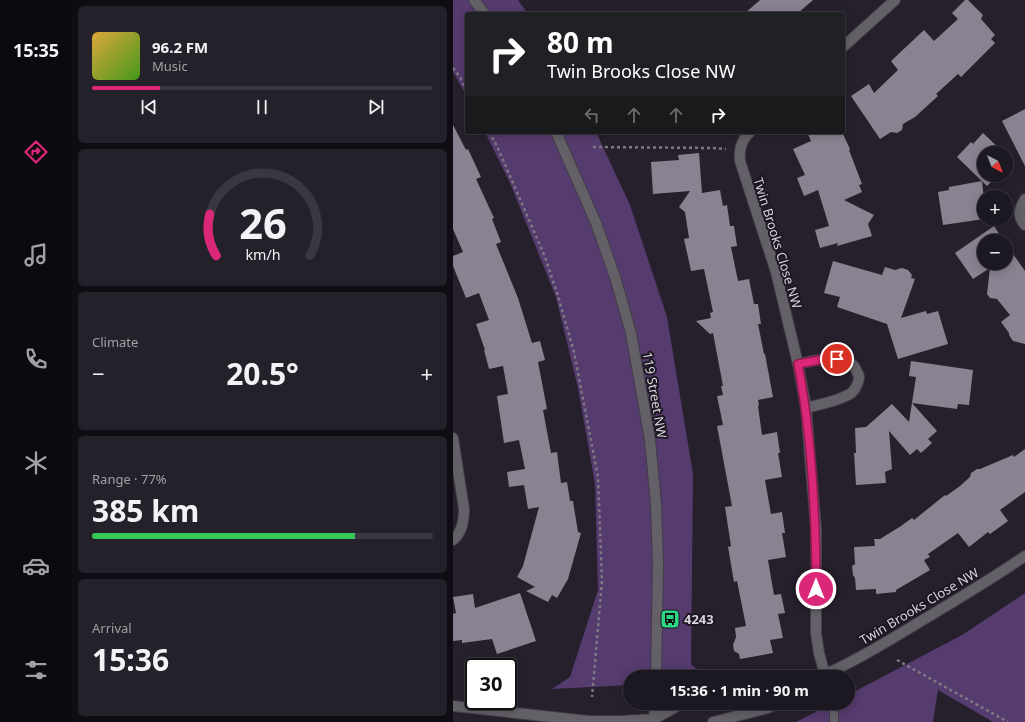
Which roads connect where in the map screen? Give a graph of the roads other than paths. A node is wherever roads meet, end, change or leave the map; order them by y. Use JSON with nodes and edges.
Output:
{"nodes":[{"id":1,"x":474,"y":0,"type":"edge"},
{"id":2,"x":895,"y":0,"type":"edge"},
{"id":3,"x":483,"y":12,"type":"edge"},
{"id":4,"x":845,"y":45,"type":"edge"},
{"id":5,"x":557,"y":134,"type":"edge"},
{"id":6,"x":748,"y":134,"type":"edge"},
{"id":7,"x":1025,"y":199,"type":"edge"},
{"id":8,"x":1025,"y":225,"type":"edge"},
{"id":9,"x":798,"y":364,"type":"junction"},
{"id":10,"x":806,"y":408,"type":"junction"},
{"id":11,"x":453,"y":438,"type":"edge"},
{"id":12,"x":454,"y":539,"type":"edge"},
{"id":13,"x":1025,"y":556,"type":"edge"},
{"id":14,"x":656,"y":670,"type":"edge"},
{"id":15,"x":822,"y":670,"type":"edge"},
{"id":16,"x":834,"y":670,"type":"edge"},
{"id":17,"x":453,"y":706,"type":"edge"},
{"id":18,"x":655,"y":710,"type":"edge"},
{"id":19,"x":670,"y":710,"type":"edge"},
{"id":20,"x":760,"y":710,"type":"edge"},
{"id":21,"x":834,"y":710,"type":"edge"},
{"id":22,"x":654,"y":719,"type":"junction"},
{"id":23,"x":667,"y":722,"type":"edge"},
{"id":24,"x":713,"y":722,"type":"edge"},
{"id":25,"x":834,"y":722,"type":"edge"}],
"edges":[{"from":1,"to":3,"type":"street"},
{"from":2,"to":4,"type":"street"},
{"from":5,"to":14,"type":"street","name":"119 Street NW"},
{"from":6,"to":9,"type":"street","name":"Twin Brooks Close NW"},
{"from":7,"to":8,"type":"street"},
{"from":9,"to":10,"type":"street","name":"Twin Brooks Close NW"},
{"from":9,"to":10,"type":"street"},
{"from":10,"to":15,"type":"street","name":"Twin Brooks Close NW"},
{"from":11,"to":12,"type":"street"},
{"from":13,"to":16,"type":"street","name":"Twin Brooks Close NW"},
{"from":17,"to":22,"type":"street"},
{"from":18,"to":22,"type":"street"},
{"from":19,"to":22,"type":"street"},
{"from":20,"to":24,"type":"street"},
{"from":21,"to":25,"type":"lane"},
{"from":22,"to":23,"type":"street"}]}
